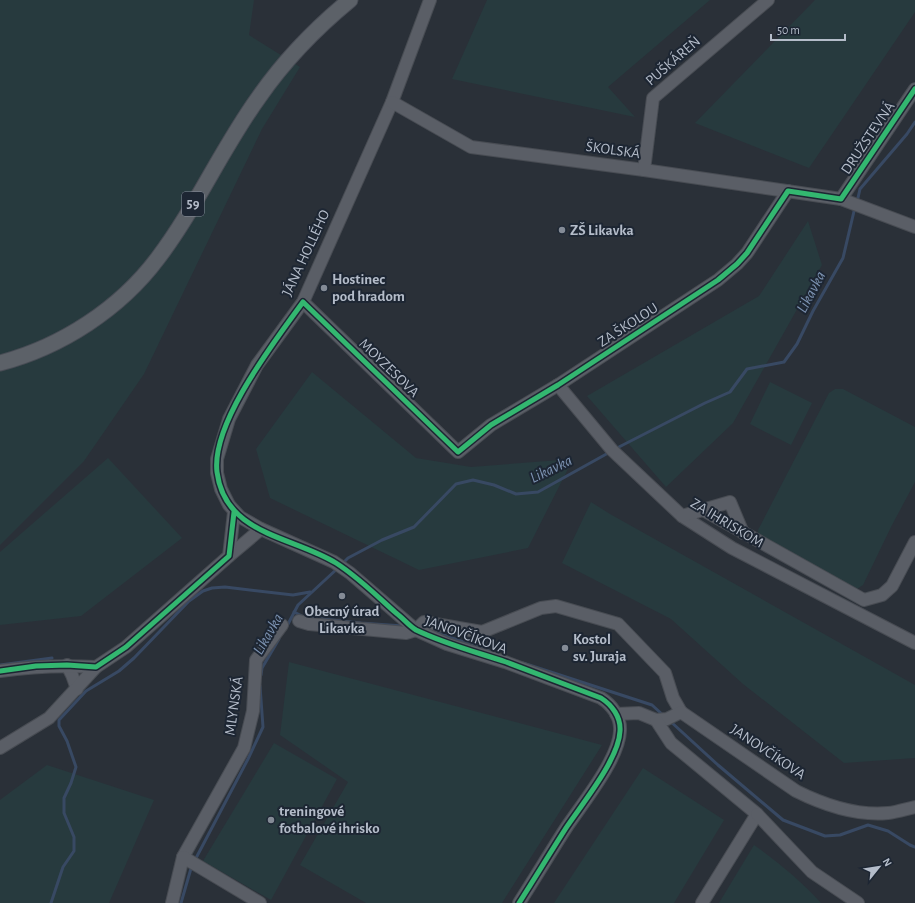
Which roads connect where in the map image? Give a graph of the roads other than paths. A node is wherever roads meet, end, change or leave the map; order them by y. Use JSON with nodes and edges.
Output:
{"nodes":[{"id":1,"x":350,"y":0,"type":"edge"},
{"id":2,"x":430,"y":0,"type":"edge"},
{"id":3,"x":768,"y":0,"type":"edge"},
{"id":4,"x":915,"y":90,"type":"edge"},
{"id":5,"x":392,"y":102,"type":"junction"},
{"id":6,"x":644,"y":170,"type":"junction"},
{"id":7,"x":788,"y":192,"type":"junction"},
{"id":8,"x":841,"y":199,"type":"junction"},
{"id":9,"x":915,"y":227,"type":"edge"},
{"id":10,"x":303,"y":302,"type":"junction"},
{"id":11,"x":0,"y":363,"type":"edge"},
{"id":12,"x":558,"y":385,"type":"junction"},
{"id":13,"x":458,"y":452,"type":"joint"},
{"id":14,"x":703,"y":510,"type":"junction"},
{"id":15,"x":234,"y":512,"type":"junction"},
{"id":16,"x":682,"y":516,"type":"junction"},
{"id":17,"x":261,"y":529,"type":"junction"},
{"id":18,"x":743,"y":533,"type":"junction"},
{"id":19,"x":915,"y":542,"type":"edge"},
{"id":20,"x":229,"y":556,"type":"junction"},
{"id":21,"x":299,"y":621,"type":"dead end"},
{"id":22,"x":282,"y":625,"type":"dead end"},
{"id":23,"x":416,"y":630,"type":"junction"},
{"id":24,"x":915,"y":643,"type":"edge"},
{"id":25,"x":67,"y":665,"type":"junction"},
{"id":26,"x":96,"y":667,"type":"junction"},
{"id":27,"x":0,"y":671,"type":"edge"},
{"id":28,"x":76,"y":689,"type":"junction"},
{"id":29,"x":681,"y":712,"type":"junction"},
{"id":30,"x":616,"y":714,"type":"junction"},
{"id":31,"x":656,"y":720,"type":"junction"},
{"id":32,"x":0,"y":748,"type":"edge"},
{"id":33,"x":915,"y":807,"type":"edge"},
{"id":34,"x":757,"y":814,"type":"junction"},
{"id":35,"x":190,"y":861,"type":"junction"},
{"id":36,"x":172,"y":903,"type":"edge"},
{"id":37,"x":260,"y":903,"type":"edge"},
{"id":38,"x":519,"y":903,"type":"edge"},
{"id":39,"x":702,"y":903,"type":"edge"},
{"id":40,"x":858,"y":903,"type":"edge"}],
"edges":[{"from":1,"to":11,"type":"main road","number":"59"},
{"from":2,"to":5,"type":"street","name":"JÁNA HOLLÉHO"},
{"from":3,"to":6,"type":"street","name":"PUŠKÁREŇ"},
{"from":4,"to":8,"type":"street","name":"DRUŽSTEVNÁ"},
{"from":5,"to":6,"type":"street","name":"ŠKOLSKÁ"},
{"from":5,"to":10,"type":"street","name":"JÁNA HOLLÉHO"},
{"from":6,"to":7,"type":"street","name":"ŠKOLSKÁ"},
{"from":7,"to":8,"type":"street","name":"ŠKOLSKÁ"},
{"from":7,"to":12,"type":"street","name":"ZA ŠKOLOU"},
{"from":8,"to":9,"type":"street","name":"ŠKOLSKÁ"},
{"from":10,"to":13,"type":"street","name":"MOYZESOVA"},
{"from":10,"to":15,"type":"street","name":"JÁNA HOLLÉHO"},
{"from":12,"to":13,"type":"street","name":"ZA ŠKOLOU"},
{"from":12,"to":16,"type":"street","name":"ZA IHRISKOM"},
{"from":14,"to":16,"type":"street"},
{"from":14,"to":18,"type":"street"},
{"from":14,"to":18,"type":"street"},
{"from":15,"to":17,"type":"street","name":"JANOVČÍKOVA"},
{"from":15,"to":20,"type":"street"},
{"from":16,"to":24,"type":"street","name":"ZA IHRISKOM"},
{"from":17,"to":20,"type":"street"},
{"from":17,"to":23,"type":"street","name":"JANOVČÍKOVA"},
{"from":18,"to":19,"type":"street"},
{"from":20,"to":26,"type":"street"},
{"from":21,"to":23,"type":"street"},
{"from":22,"to":35,"type":"street","name":"MLYNSKÁ"},
{"from":23,"to":29,"type":"street"},
{"from":23,"to":30,"type":"street","name":"JANOVČÍKOVA"},
{"from":25,"to":26,"type":"street"},
{"from":25,"to":27,"type":"street"},
{"from":25,"to":28,"type":"street"},
{"from":26,"to":28,"type":"street"},
{"from":28,"to":32,"type":"street"},
{"from":29,"to":31,"type":"street"},
{"from":29,"to":33,"type":"street","name":"JANOVČÍKOVA"},
{"from":30,"to":31,"type":"street"},
{"from":30,"to":38,"type":"street"},
{"from":31,"to":34,"type":"street"},
{"from":34,"to":39,"type":"street"},
{"from":34,"to":40,"type":"street"},
{"from":35,"to":36,"type":"street","name":"MLYNSKÁ"},
{"from":35,"to":37,"type":"street"}]}
